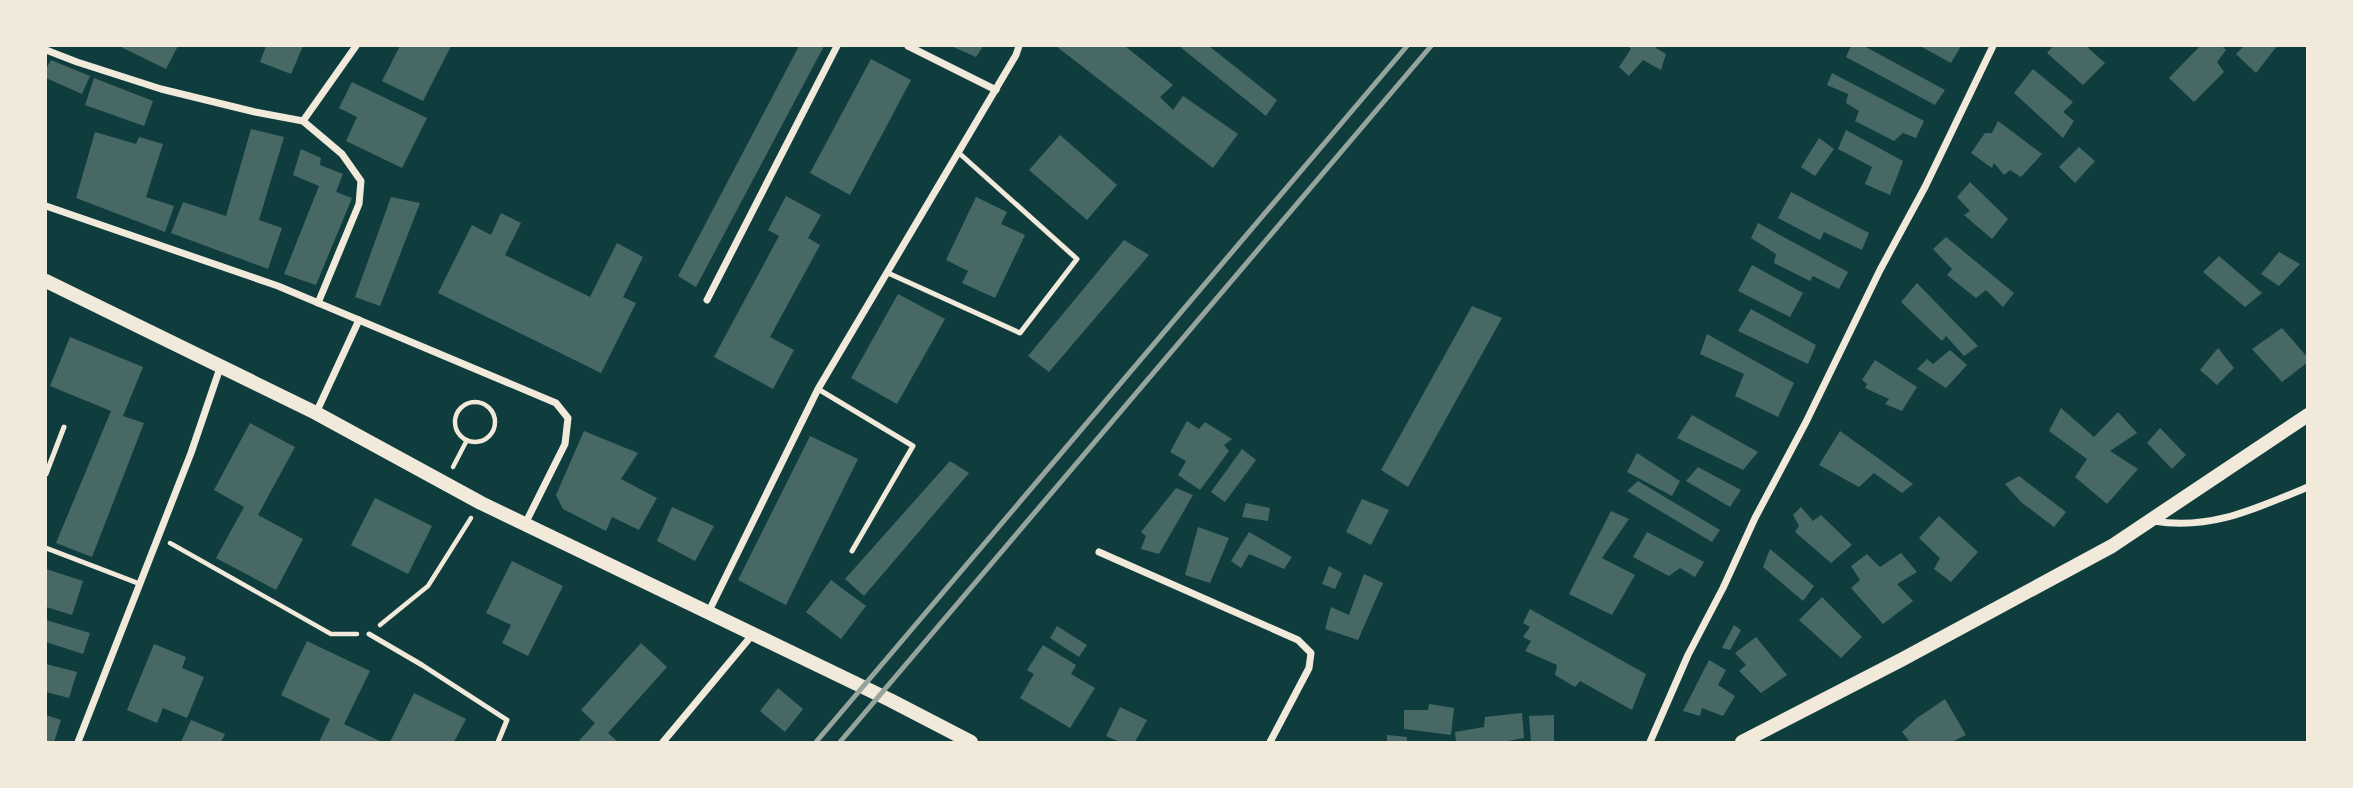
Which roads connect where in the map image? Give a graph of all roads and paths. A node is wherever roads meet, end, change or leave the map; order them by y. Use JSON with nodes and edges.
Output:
{"nodes":[{"id":1,"x":356,"y":46,"type":"edge"},
{"id":2,"x":837,"y":46,"type":"edge"},
{"id":3,"x":908,"y":46,"type":"edge"},
{"id":4,"x":1019,"y":46,"type":"edge"},
{"id":5,"x":1993,"y":46,"type":"edge"},
{"id":6,"x":46,"y":50,"type":"edge"},
{"id":7,"x":996,"y":90,"type":"junction"},
{"id":8,"x":303,"y":121,"type":"junction"},
{"id":9,"x":960,"y":153,"type":"junction"},
{"id":10,"x":46,"y":206,"type":"edge"},
{"id":11,"x":888,"y":273,"type":"junction"},
{"id":12,"x":46,"y":281,"type":"edge"},
{"id":13,"x":707,"y":300,"type":"dead end"},
{"id":14,"x":318,"y":303,"type":"junction"},
{"id":15,"x":359,"y":320,"type":"junction"},
{"id":16,"x":220,"y":368,"type":"junction"},
{"id":17,"x":818,"y":389,"type":"junction"},
{"id":18,"x":316,"y":414,"type":"junction"},
{"id":19,"x":2308,"y":415,"type":"edge"},
{"id":20,"x":64,"y":427,"type":"dead end"},
{"id":21,"x":467,"y":440,"type":"junction"},
{"id":22,"x":46,"y":474,"type":"edge"},
{"id":23,"x":445,"y":483,"type":"junction"},
{"id":24,"x":2308,"y":487,"type":"edge"},
{"id":25,"x":481,"y":503,"type":"junction"},
{"id":26,"x":2151,"y":520,"type":"junction"},
{"id":27,"x":525,"y":524,"type":"junction"},
{"id":28,"x":158,"y":537,"type":"junction"},
{"id":29,"x":46,"y":548,"type":"edge"},
{"id":30,"x":852,"y":551,"type":"dead end"},
{"id":31,"x":1099,"y":552,"type":"dead end"},
{"id":32,"x":140,"y":584,"type":"junction"},
{"id":33,"x":709,"y":611,"type":"junction"},
{"id":34,"x":369,"y":634,"type":"junction"},
{"id":35,"x":753,"y":634,"type":"junction"},
{"id":36,"x":78,"y":743,"type":"edge"},
{"id":37,"x":498,"y":743,"type":"edge"},
{"id":38,"x":663,"y":743,"type":"edge"},
{"id":39,"x":971,"y":743,"type":"edge"},
{"id":40,"x":1270,"y":743,"type":"edge"},
{"id":41,"x":1650,"y":743,"type":"edge"},
{"id":42,"x":1742,"y":743,"type":"edge"}],
"edges":[{"from":1,"to":8,"type":"street"},
{"from":2,"to":13,"type":"street"},
{"from":3,"to":7,"type":"street"},
{"from":4,"to":7,"type":"street"},
{"from":5,"to":41,"type":"street"},
{"from":6,"to":8,"type":"street"},
{"from":7,"to":9,"type":"street"},
{"from":8,"to":14,"type":"street"},
{"from":9,"to":11,"type":"street"},
{"from":9,"to":11,"type":"lane"},
{"from":10,"to":14,"type":"street"},
{"from":11,"to":17,"type":"street"},
{"from":12,"to":16,"type":"main road"},
{"from":14,"to":15,"type":"street"},
{"from":15,"to":18,"type":"street"},
{"from":15,"to":27,"type":"street"},
{"from":16,"to":18,"type":"main road"},
{"from":16,"to":28,"type":"street"},
{"from":17,"to":30,"type":"lane"},
{"from":17,"to":33,"type":"street"},
{"from":18,"to":23,"type":"main road"},
{"from":19,"to":26,"type":"main road"},
{"from":20,"to":22,"type":"lane"},
{"from":21,"to":21,"type":"path"},
{"from":21,"to":23,"type":"path"},
{"from":23,"to":25,"type":"main road"},
{"from":24,"to":26,"type":"street"},
{"from":25,"to":27,"type":"main road"},
{"from":25,"to":34,"type":"path"},
{"from":26,"to":42,"type":"main road"},
{"from":27,"to":33,"type":"main road"},
{"from":28,"to":32,"type":"street"},
{"from":28,"to":34,"type":"path"},
{"from":29,"to":32,"type":"lane"},
{"from":31,"to":40,"type":"street"},
{"from":32,"to":36,"type":"street"},
{"from":33,"to":35,"type":"main road"},
{"from":34,"to":37,"type":"lane"},
{"from":35,"to":38,"type":"street"},
{"from":35,"to":39,"type":"main road"}]}
